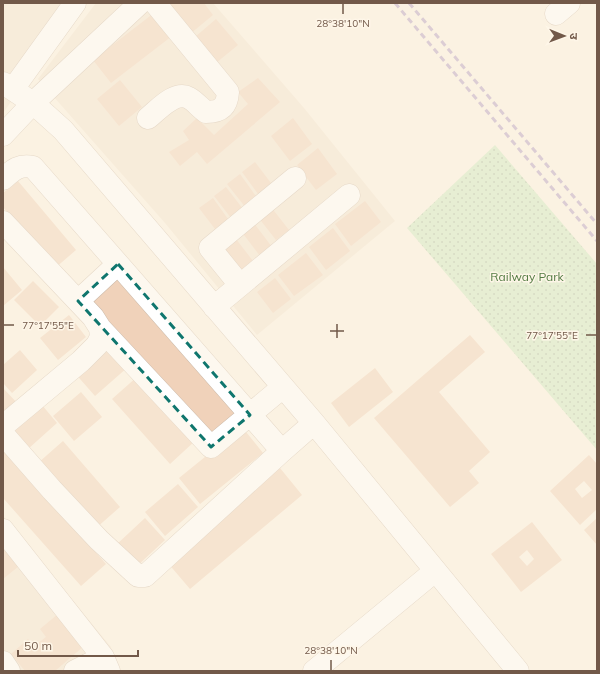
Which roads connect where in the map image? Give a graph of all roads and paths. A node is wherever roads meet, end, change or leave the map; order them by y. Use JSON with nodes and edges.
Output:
{"nodes":[{"id":1,"x":75,"y":3,"type":"edge"},
{"id":2,"x":140,"y":3,"type":"edge"},
{"id":3,"x":155,"y":3,"type":"edge"},
{"id":4,"x":8,"y":86,"type":"edge"},
{"id":5,"x":33,"y":103,"type":"junction"},
{"id":6,"x":148,"y":118,"type":"dead end"},
{"id":7,"x":3,"y":135,"type":"edge"},
{"id":8,"x":294,"y":178,"type":"dead end"},
{"id":9,"x":3,"y":179,"type":"edge"},
{"id":10,"x":349,"y":195,"type":"dead end"},
{"id":11,"x":3,"y":222,"type":"edge"},
{"id":12,"x":118,"y":264,"type":"junction"},
{"id":13,"x":240,"y":285,"type":"junction"},
{"id":14,"x":78,"y":301,"type":"junction"},
{"id":15,"x":214,"y":306,"type":"junction"},
{"id":16,"x":100,"y":328,"type":"junction"},
{"id":17,"x":283,"y":387,"type":"junction"},
{"id":18,"x":250,"y":415,"type":"junction"},
{"id":19,"x":314,"y":423,"type":"junction"},
{"id":20,"x":3,"y":426,"type":"edge"},
{"id":21,"x":3,"y":434,"type":"edge"},
{"id":22,"x":282,"y":450,"type":"junction"},
{"id":23,"x":3,"y":530,"type":"edge"},
{"id":24,"x":435,"y":571,"type":"junction"},
{"id":25,"x":3,"y":662,"type":"edge"},
{"id":26,"x":106,"y":664,"type":"edge"},
{"id":27,"x":10,"y":671,"type":"edge"},
{"id":28,"x":75,"y":671,"type":"edge"},
{"id":29,"x":314,"y":671,"type":"edge"},
{"id":30,"x":518,"y":671,"type":"edge"}],
"edges":[{"from":1,"to":4,"type":"street"},
{"from":2,"to":5,"type":"street"},
{"from":3,"to":6,"type":"street"},
{"from":4,"to":5,"type":"street"},
{"from":5,"to":7,"type":"street"},
{"from":5,"to":15,"type":"street"},
{"from":8,"to":13,"type":"street"},
{"from":9,"to":12,"type":"street"},
{"from":10,"to":13,"type":"street"},
{"from":11,"to":14,"type":"street"},
{"from":12,"to":14,"type":"street"},
{"from":12,"to":18,"type":"street"},
{"from":13,"to":15,"type":"street"},
{"from":14,"to":16,"type":"street"},
{"from":15,"to":17,"type":"street"},
{"from":16,"to":18,"type":"street"},
{"from":16,"to":20,"type":"street"},
{"from":17,"to":18,"type":"street"},
{"from":17,"to":19,"type":"street"},
{"from":18,"to":22,"type":"street"},
{"from":19,"to":22,"type":"street"},
{"from":19,"to":24,"type":"street"},
{"from":21,"to":22,"type":"street"},
{"from":23,"to":26,"type":"street"},
{"from":24,"to":29,"type":"street"},
{"from":24,"to":30,"type":"street"},
{"from":25,"to":27,"type":"street"},
{"from":26,"to":28,"type":"street"}]}
